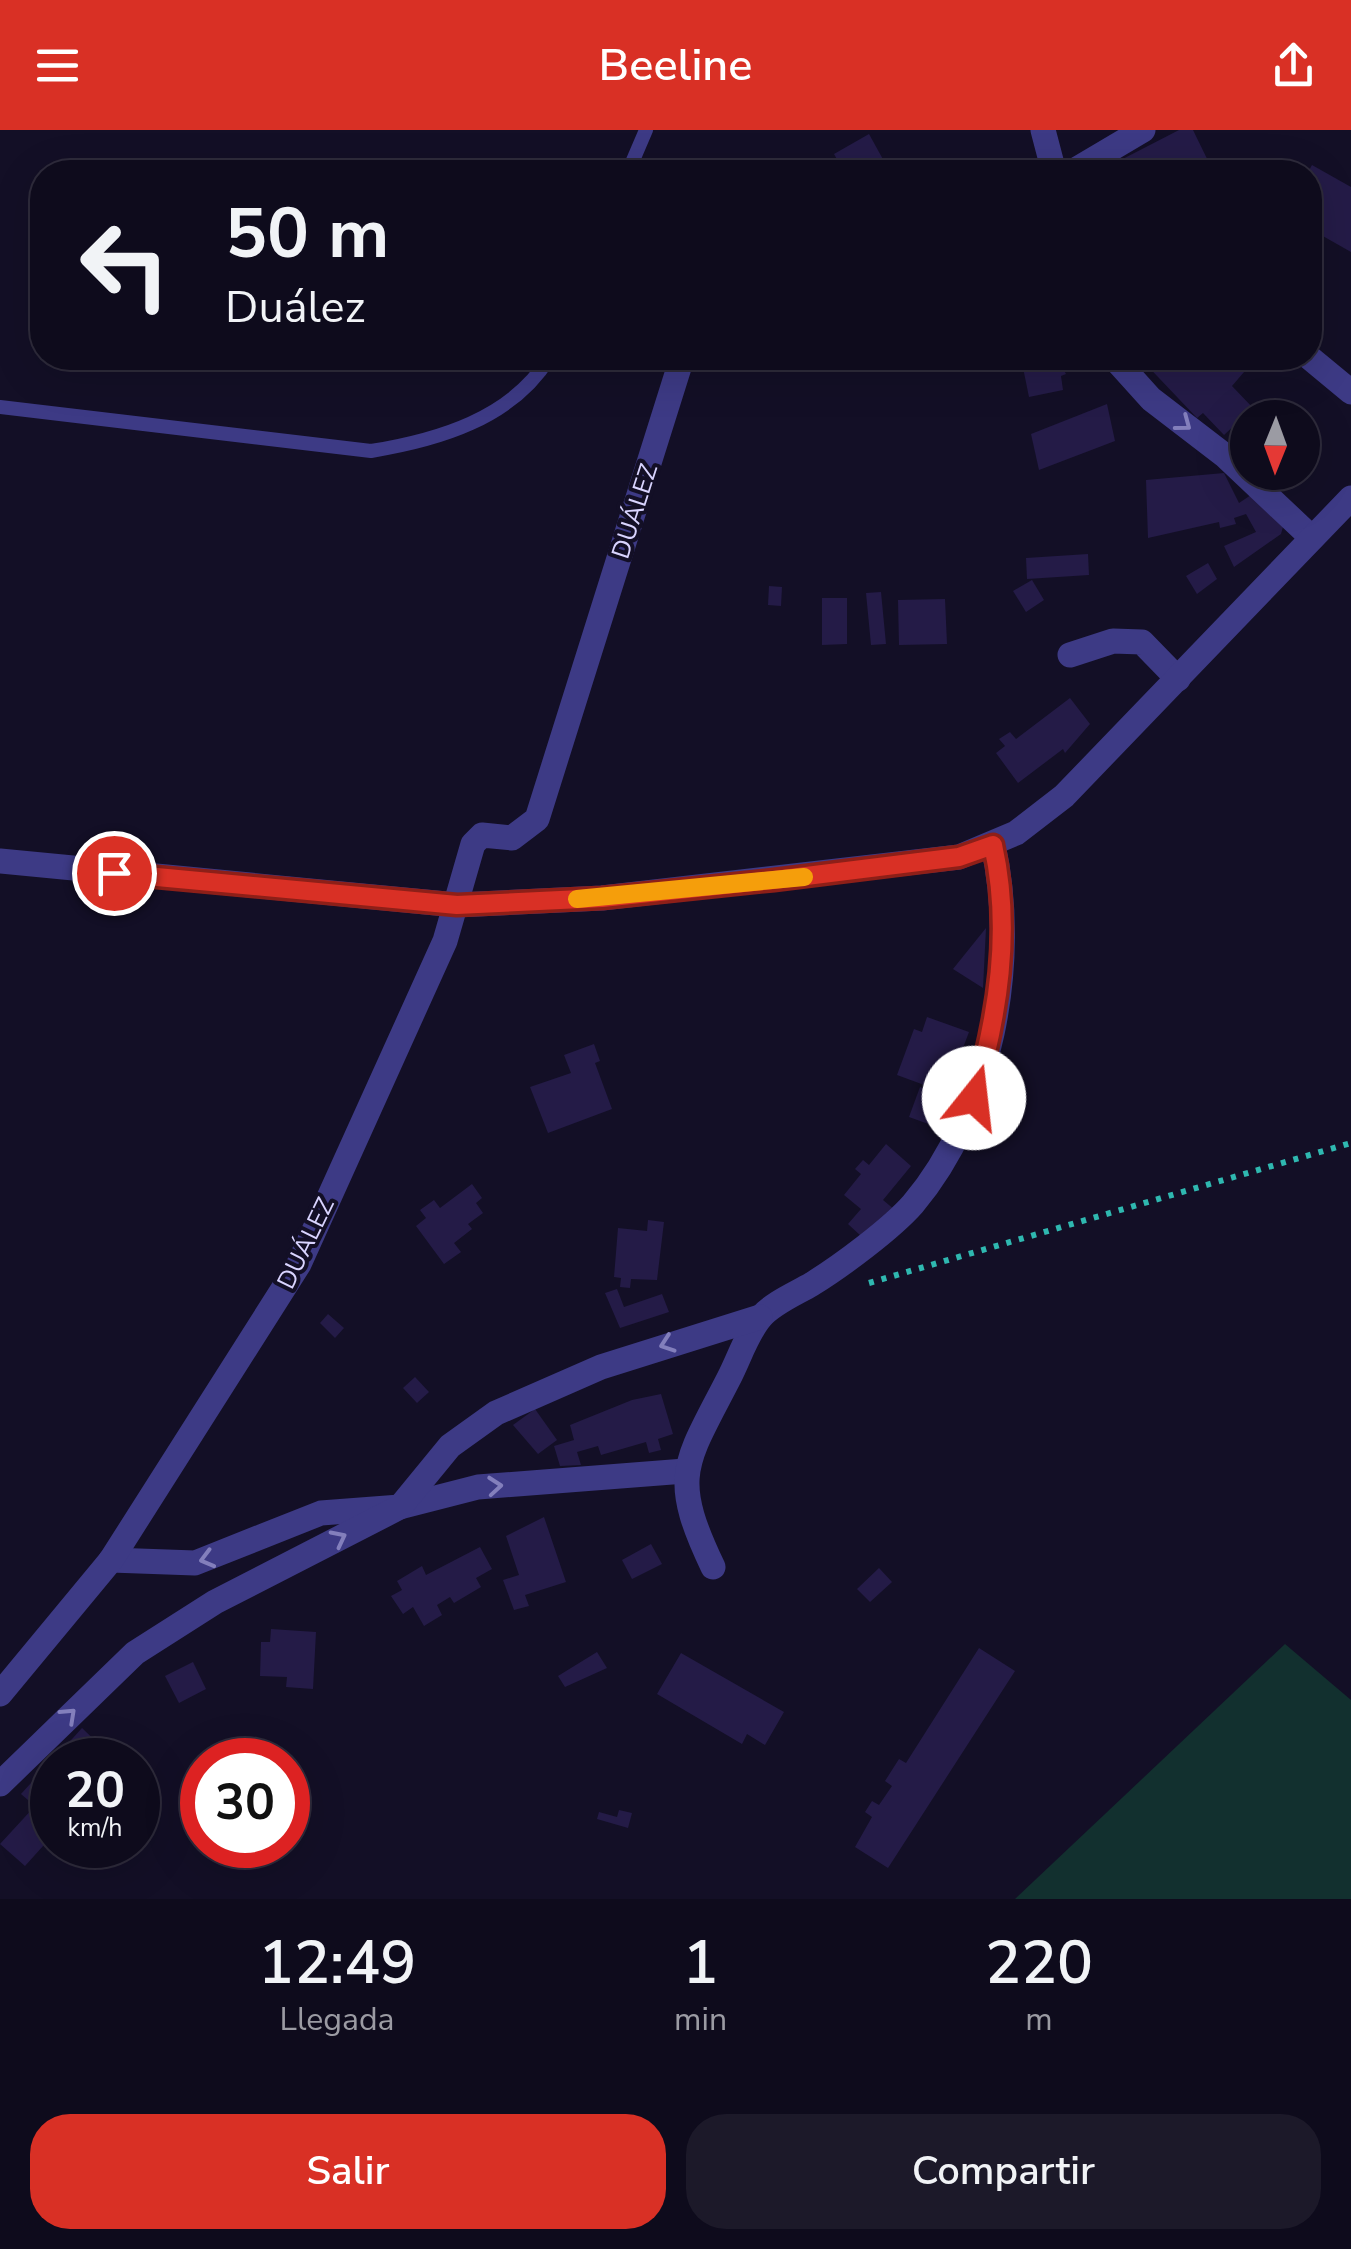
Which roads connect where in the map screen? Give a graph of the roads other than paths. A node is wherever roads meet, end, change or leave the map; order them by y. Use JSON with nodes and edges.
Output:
{"nodes":[{"id":1,"x":646,"y":130,"type":"edge"},
{"id":2,"x":1043,"y":130,"type":"edge"},
{"id":3,"x":1143,"y":130,"type":"edge"},
{"id":4,"x":633,"y":160,"type":"edge"},
{"id":5,"x":1051,"y":160,"type":"edge"},
{"id":6,"x":1092,"y":160,"type":"edge"},
{"id":7,"x":1322,"y":368,"type":"edge"},
{"id":8,"x":539,"y":370,"type":"edge"},
{"id":9,"x":678,"y":370,"type":"edge"},
{"id":10,"x":1125,"y":370,"type":"edge"},
{"id":11,"x":1351,"y":392,"type":"edge"},
{"id":12,"x":0,"y":407,"type":"edge"},
{"id":13,"x":1351,"y":498,"type":"edge"},
{"id":14,"x":1312,"y":538,"type":"junction"},
{"id":15,"x":1070,"y":655,"type":"dead end"},
{"id":16,"x":1178,"y":679,"type":"junction"},
{"id":17,"x":993,"y":845,"type":"junction"},
{"id":18,"x":0,"y":861,"type":"edge"},
{"id":19,"x":457,"y":905,"type":"junction"},
{"id":20,"x":760,"y":1317,"type":"junction"},
{"id":21,"x":685,"y":1470,"type":"junction"},
{"id":22,"x":400,"y":1507,"type":"junction"},
{"id":23,"x":111,"y":1560,"type":"junction"},
{"id":24,"x":713,"y":1567,"type":"dead end"},
{"id":25,"x":0,"y":1694,"type":"edge"},
{"id":26,"x":0,"y":1784,"type":"edge"}],
"edges":[{"from":1,"to":4,"type":"lane"},
{"from":2,"to":5,"type":"street"},
{"from":3,"to":6,"type":"street"},
{"from":7,"to":11,"type":"street"},
{"from":8,"to":12,"type":"lane"},
{"from":9,"to":19,"type":"street","name":"DUÁLEZ"},
{"from":10,"to":14,"type":"street","one_way":true},
{"from":13,"to":14,"type":"street"},
{"from":14,"to":16,"type":"street"},
{"from":15,"to":16,"type":"street"},
{"from":16,"to":17,"type":"street"},
{"from":17,"to":19,"type":"street"},
{"from":17,"to":20,"type":"street"},
{"from":18,"to":19,"type":"street"},
{"from":19,"to":23,"type":"street","name":"DUÁLEZ"},
{"from":20,"to":21,"type":"street"},
{"from":20,"to":22,"type":"street","one_way":true},
{"from":22,"to":21,"type":"street","one_way":true},
{"from":21,"to":24,"type":"street"},
{"from":22,"to":23,"type":"street","one_way":true},
{"from":26,"to":22,"type":"street","one_way":true},
{"from":23,"to":25,"type":"street","name":"DUÁLEZ"}]}
